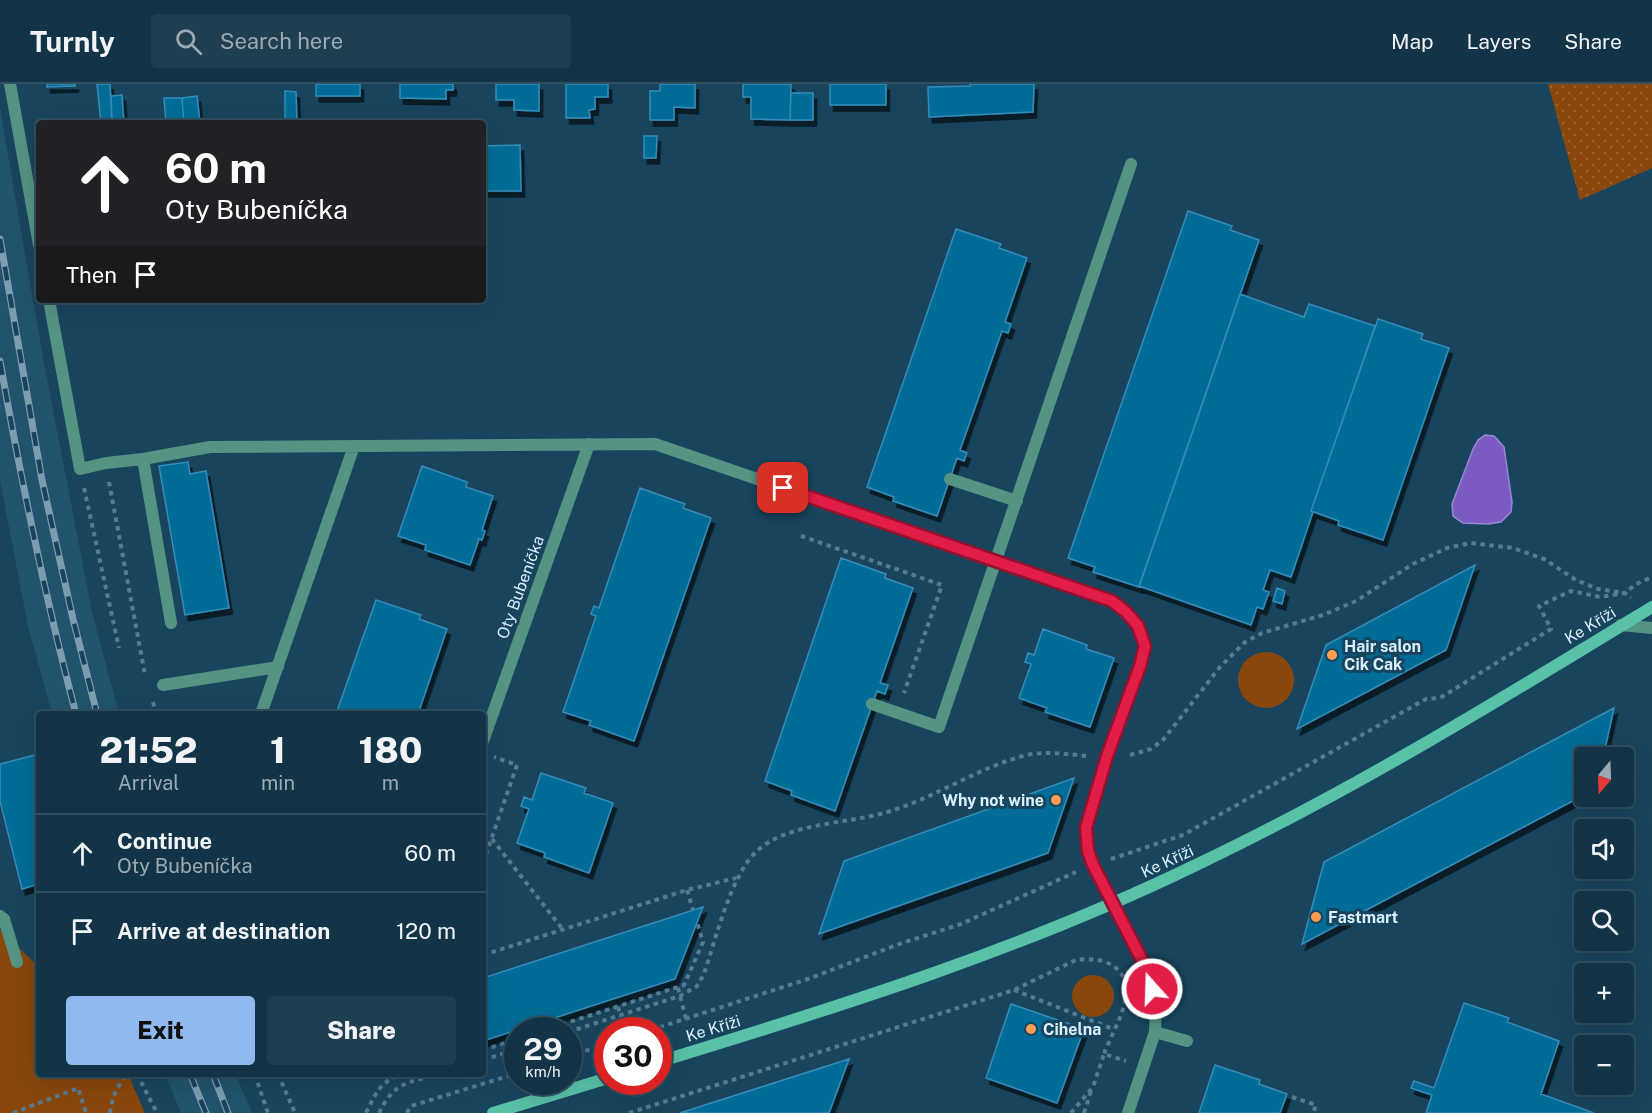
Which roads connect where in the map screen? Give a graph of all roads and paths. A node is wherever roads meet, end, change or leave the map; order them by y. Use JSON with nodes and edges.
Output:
{"nodes":[{"id":1,"x":10,"y":84,"type":"edge"},
{"id":2,"x":1131,"y":164,"type":"dead end"},
{"id":3,"x":36,"y":228,"type":"edge"},
{"id":4,"x":50,"y":303,"type":"edge"},
{"id":5,"x":589,"y":444,"type":"junction"},
{"id":6,"x":354,"y":446,"type":"junction"},
{"id":7,"x":143,"y":459,"type":"junction"},
{"id":8,"x":106,"y":463,"type":"junction"},
{"id":9,"x":80,"y":469,"type":"junction"},
{"id":10,"x":950,"y":478,"type":"dead end"},
{"id":11,"x":1017,"y":501,"type":"junction"},
{"id":12,"x":801,"y":536,"type":"dead end"},
{"id":13,"x":996,"y":561,"type":"junction"},
{"id":14,"x":1652,"y":577,"type":"edge"},
{"id":15,"x":1625,"y":594,"type":"junction"},
{"id":16,"x":1652,"y":607,"type":"edge"},
{"id":17,"x":171,"y":623,"type":"dead end"},
{"id":18,"x":1621,"y":626,"type":"junction"},
{"id":19,"x":1652,"y":628,"type":"edge"},
{"id":20,"x":119,"y":648,"type":"dead end"},
{"id":21,"x":278,"y":667,"type":"junction"},
{"id":22,"x":147,"y":682,"type":"dead end"},
{"id":23,"x":163,"y":685,"type":"dead end"},
{"id":24,"x":150,"y":693,"type":"dead end"},
{"id":25,"x":903,"y":696,"type":"dead end"},
{"id":26,"x":872,"y":704,"type":"dead end"},
{"id":27,"x":155,"y":711,"type":"edge"},
{"id":28,"x":262,"y":711,"type":"edge"},
{"id":29,"x":486,"y":733,"type":"edge"},
{"id":30,"x":492,"y":756,"type":"dead end"},
{"id":31,"x":1084,"y":756,"type":"dead end"},
{"id":32,"x":1127,"y":756,"type":"dead end"},
{"id":33,"x":491,"y":839,"type":"junction"},
{"id":34,"x":486,"y":854,"type":"edge"},
{"id":35,"x":1093,"y":865,"type":"junction"},
{"id":36,"x":737,"y":878,"type":"junction"},
{"id":37,"x":687,"y":890,"type":"junction"},
{"id":38,"x":1113,"y":904,"type":"junction"},
{"id":39,"x":693,"y":910,"type":"dead end"},
{"id":40,"x":2,"y":917,"type":"edge"},
{"id":41,"x":697,"y":922,"type":"dead end"},
{"id":42,"x":564,"y":931,"type":"junction"},
{"id":43,"x":486,"y":954,"type":"edge"},
{"id":44,"x":17,"y":962,"type":"dead end"},
{"id":45,"x":678,"y":987,"type":"junction"},
{"id":46,"x":1014,"y":990,"type":"junction"},
{"id":47,"x":680,"y":996,"type":"junction"},
{"id":48,"x":618,"y":1007,"type":"junction"},
{"id":49,"x":621,"y":1016,"type":"junction"},
{"id":50,"x":582,"y":1018,"type":"edge"},
{"id":51,"x":686,"y":1019,"type":"junction"},
{"id":52,"x":672,"y":1023,"type":"edge"},
{"id":53,"x":582,"y":1028,"type":"edge"},
{"id":54,"x":1113,"y":1029,"type":"junction"},
{"id":55,"x":1155,"y":1032,"type":"junction"},
{"id":56,"x":1187,"y":1041,"type":"dead end"},
{"id":57,"x":504,"y":1043,"type":"edge"},
{"id":58,"x":486,"y":1049,"type":"edge"},
{"id":59,"x":504,"y":1053,"type":"edge"},
{"id":60,"x":1104,"y":1054,"type":"junction"},
{"id":61,"x":672,"y":1058,"type":"edge"},
{"id":62,"x":486,"y":1059,"type":"edge"},
{"id":63,"x":1143,"y":1068,"type":"junction"},
{"id":64,"x":504,"y":1076,"type":"edge"},
{"id":65,"x":123,"y":1077,"type":"edge"},
{"id":66,"x":139,"y":1077,"type":"edge"},
{"id":67,"x":257,"y":1077,"type":"edge"},
{"id":68,"x":279,"y":1077,"type":"edge"},
{"id":69,"x":389,"y":1077,"type":"edge"},
{"id":70,"x":428,"y":1077,"type":"edge"},
{"id":71,"x":594,"y":1082,"type":"edge"},
{"id":72,"x":1093,"y":1087,"type":"junction"},
{"id":73,"x":1292,"y":1097,"type":"dead end"},
{"id":74,"x":13,"y":1113,"type":"edge"},
{"id":75,"x":86,"y":1113,"type":"edge"},
{"id":76,"x":110,"y":1113,"type":"edge"},
{"id":77,"x":157,"y":1113,"type":"edge"},
{"id":78,"x":268,"y":1113,"type":"edge"},
{"id":79,"x":295,"y":1113,"type":"edge"},
{"id":80,"x":366,"y":1113,"type":"edge"},
{"id":81,"x":379,"y":1113,"type":"edge"},
{"id":82,"x":407,"y":1113,"type":"edge"},
{"id":83,"x":493,"y":1113,"type":"edge"},
{"id":84,"x":629,"y":1113,"type":"edge"},
{"id":85,"x":1071,"y":1113,"type":"edge"},
{"id":86,"x":1084,"y":1113,"type":"edge"},
{"id":87,"x":1128,"y":1113,"type":"edge"},
{"id":88,"x":1313,"y":1113,"type":"edge"}],
"edges":[{"from":1,"to":3,"type":"street"},
{"from":2,"to":11,"type":"street"},
{"from":4,"to":9,"type":"street"},
{"from":5,"to":6,"type":"street"},
{"from":5,"to":13,"type":"street"},
{"from":5,"to":29,"type":"street","name":"Oty Bubeníčka"},
{"from":6,"to":7,"type":"street"},
{"from":6,"to":21,"type":"street"},
{"from":7,"to":8,"type":"street"},
{"from":7,"to":17,"type":"street"},
{"from":8,"to":9,"type":"street"},
{"from":8,"to":22,"type":"path"},
{"from":9,"to":20,"type":"path"},
{"from":10,"to":11,"type":"street"},
{"from":11,"to":13,"type":"street"},
{"from":12,"to":25,"type":"path"},
{"from":13,"to":26,"type":"street"},
{"from":13,"to":35,"type":"street"},
{"from":14,"to":15,"type":"path"},
{"from":15,"to":32,"type":"path"},
{"from":15,"to":35,"type":"path"},
{"from":16,"to":18,"type":"street","name":"Ke Kříži"},
{"from":18,"to":19,"type":"street"},
{"from":18,"to":38,"type":"street","name":"Ke Kříži"},
{"from":21,"to":23,"type":"street"},
{"from":21,"to":28,"type":"street"},
{"from":24,"to":27,"type":"path"},
{"from":30,"to":33,"type":"path"},
{"from":31,"to":36,"type":"path"},
{"from":33,"to":34,"type":"path"},
{"from":33,"to":42,"type":"path"},
{"from":35,"to":38,"type":"street"},
{"from":35,"to":51,"type":"path"},
{"from":36,"to":37,"type":"path"},
{"from":36,"to":47,"type":"path"},
{"from":37,"to":39,"type":"path"},
{"from":37,"to":42,"type":"path"},
{"from":38,"to":55,"type":"street"},
{"from":38,"to":61,"type":"street","name":"Ke Kříži"},
{"from":40,"to":44,"type":"street"},
{"from":41,"to":45,"type":"path"},
{"from":42,"to":43,"type":"path"},
{"from":45,"to":47,"type":"path"},
{"from":45,"to":48,"type":"path"},
{"from":46,"to":54,"type":"path"},
{"from":46,"to":54,"type":"path"},
{"from":46,"to":84,"type":"path"},
{"from":47,"to":49,"type":"path"},
{"from":47,"to":51,"type":"path"},
{"from":48,"to":49,"type":"path"},
{"from":48,"to":50,"type":"path"},
{"from":49,"to":53,"type":"path"},
{"from":51,"to":52,"type":"path"},
{"from":54,"to":60,"type":"path"},
{"from":55,"to":56,"type":"street"},
{"from":55,"to":63,"type":"street"},
{"from":57,"to":58,"type":"path"},
{"from":59,"to":62,"type":"path"},
{"from":60,"to":63,"type":"path"},
{"from":60,"to":72,"type":"path"},
{"from":63,"to":87,"type":"street"},
{"from":64,"to":82,"type":"path"},
{"from":65,"to":76,"type":"path"},
{"from":66,"to":77,"type":"path"},
{"from":67,"to":78,"type":"path"},
{"from":68,"to":79,"type":"path"},
{"from":69,"to":80,"type":"path"},
{"from":70,"to":81,"type":"path"},
{"from":71,"to":83,"type":"street"},
{"from":72,"to":85,"type":"path"},
{"from":72,"to":86,"type":"path"},
{"from":73,"to":88,"type":"path"},
{"from":74,"to":75,"type":"path"}]}
